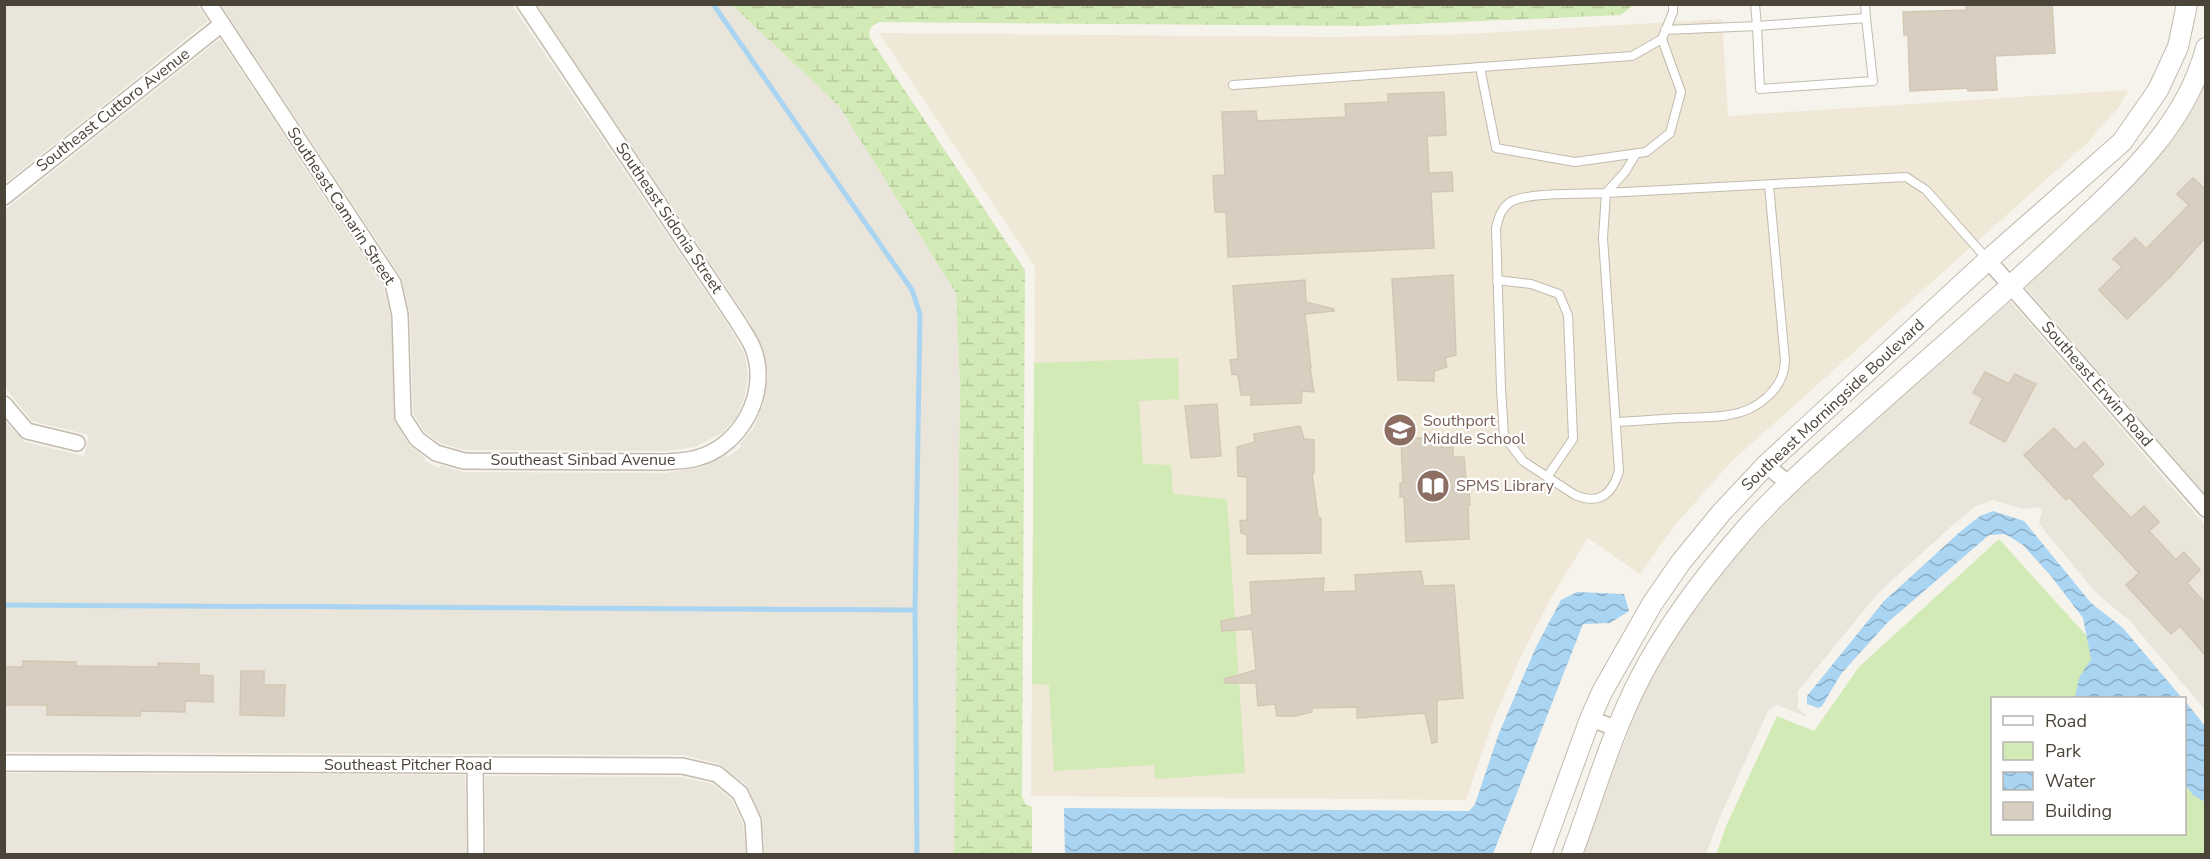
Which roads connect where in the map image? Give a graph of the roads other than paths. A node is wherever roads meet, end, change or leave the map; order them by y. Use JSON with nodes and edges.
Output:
{"nodes":[{"id":1,"x":209,"y":4,"type":"edge"},
{"id":2,"x":525,"y":4,"type":"edge"},
{"id":3,"x":1673,"y":4,"type":"edge"},
{"id":4,"x":1755,"y":4,"type":"edge"},
{"id":5,"x":1865,"y":4,"type":"edge"},
{"id":6,"x":2187,"y":4,"type":"edge"},
{"id":7,"x":1866,"y":18,"type":"junction"},
{"id":8,"x":222,"y":24,"type":"junction"},
{"id":9,"x":1757,"y":26,"type":"junction"},
{"id":10,"x":1665,"y":30,"type":"junction"},
{"id":11,"x":1662,"y":39,"type":"junction"},
{"id":12,"x":2205,"y":48,"type":"edge"},
{"id":13,"x":1480,"y":67,"type":"junction"},
{"id":14,"x":1233,"y":85,"type":"dead end"},
{"id":15,"x":1636,"y":154,"type":"junction"},
{"id":16,"x":1769,"y":185,"type":"junction"},
{"id":17,"x":1606,"y":193,"type":"junction"},
{"id":18,"x":4,"y":197,"type":"edge"},
{"id":19,"x":1988,"y":260,"type":"junction"},
{"id":20,"x":1497,"y":280,"type":"junction"},
{"id":21,"x":2011,"y":286,"type":"junction"},
{"id":22,"x":4,"y":404,"type":"edge"},
{"id":23,"x":1616,"y":422,"type":"junction"},
{"id":24,"x":728,"y":442,"type":"joint"},
{"id":25,"x":77,"y":443,"type":"dead end"},
{"id":26,"x":436,"y":453,"type":"joint"},
{"id":27,"x":1766,"y":465,"type":"junction"},
{"id":28,"x":1547,"y":477,"type":"junction"},
{"id":29,"x":1789,"y":484,"type":"junction"},
{"id":30,"x":2205,"y":509,"type":"edge"},
{"id":31,"x":1590,"y":719,"type":"junction"},
{"id":32,"x":1619,"y":729,"type":"junction"},
{"id":33,"x":4,"y":763,"type":"edge"},
{"id":34,"x":475,"y":765,"type":"junction"},
{"id":35,"x":476,"y":855,"type":"edge"},
{"id":36,"x":756,"y":855,"type":"edge"},
{"id":37,"x":1540,"y":855,"type":"edge"},
{"id":38,"x":1572,"y":855,"type":"edge"}],
"edges":[{"from":1,"to":8,"type":"street","name":"Southeast Camarin Street"},
{"from":2,"to":24,"type":"street","name":"Southeast Sidonia Street"},
{"from":3,"to":10,"type":"lane"},
{"from":4,"to":9,"type":"lane"},
{"from":5,"to":7,"type":"lane"},
{"from":6,"to":19,"type":"street","name":"Southeast Morningside Boulevard"},
{"from":7,"to":9,"type":"lane"},
{"from":7,"to":9,"type":"lane"},
{"from":8,"to":18,"type":"street","name":"Southeast Cuttoro Avenue"},
{"from":8,"to":26,"type":"street","name":"Southeast Camarin Street"},
{"from":9,"to":10,"type":"lane"},
{"from":10,"to":11,"type":"lane"},
{"from":11,"to":13,"type":"lane"},
{"from":11,"to":15,"type":"lane"},
{"from":12,"to":21,"type":"street","name":"Southeast Morningside Boulevard"},
{"from":13,"to":14,"type":"lane"},
{"from":13,"to":15,"type":"lane"},
{"from":15,"to":17,"type":"lane"},
{"from":16,"to":17,"type":"lane"},
{"from":16,"to":19,"type":"lane"},
{"from":16,"to":23,"type":"lane"},
{"from":17,"to":20,"type":"lane"},
{"from":17,"to":23,"type":"lane"},
{"from":19,"to":21,"type":"street","name":"Southeast Erwin Road"},
{"from":19,"to":27,"type":"street","name":"Southeast Morningside Boulevard"},
{"from":20,"to":28,"type":"lane"},
{"from":20,"to":28,"type":"lane"},
{"from":21,"to":29,"type":"street","name":"Southeast Morningside Boulevard"},
{"from":21,"to":30,"type":"street","name":"Southeast Erwin Road"},
{"from":22,"to":25,"type":"street"},
{"from":23,"to":28,"type":"lane"},
{"from":24,"to":26,"type":"street","name":"Southeast Sinbad Avenue"},
{"from":27,"to":29,"type":"street"},
{"from":27,"to":31,"type":"street","name":"Southeast Morningside Boulevard"},
{"from":29,"to":32,"type":"street","name":"Southeast Morningside Boulevard"},
{"from":31,"to":32,"type":"street"},
{"from":31,"to":37,"type":"street","name":"Southeast Morningside Boulevard"},
{"from":32,"to":38,"type":"street","name":"Southeast Morningside Boulevard"},
{"from":33,"to":34,"type":"street","name":"Southeast Pitcher Road"},
{"from":34,"to":35,"type":"street"},
{"from":34,"to":36,"type":"street","name":"Southeast Pitcher Road"}]}
